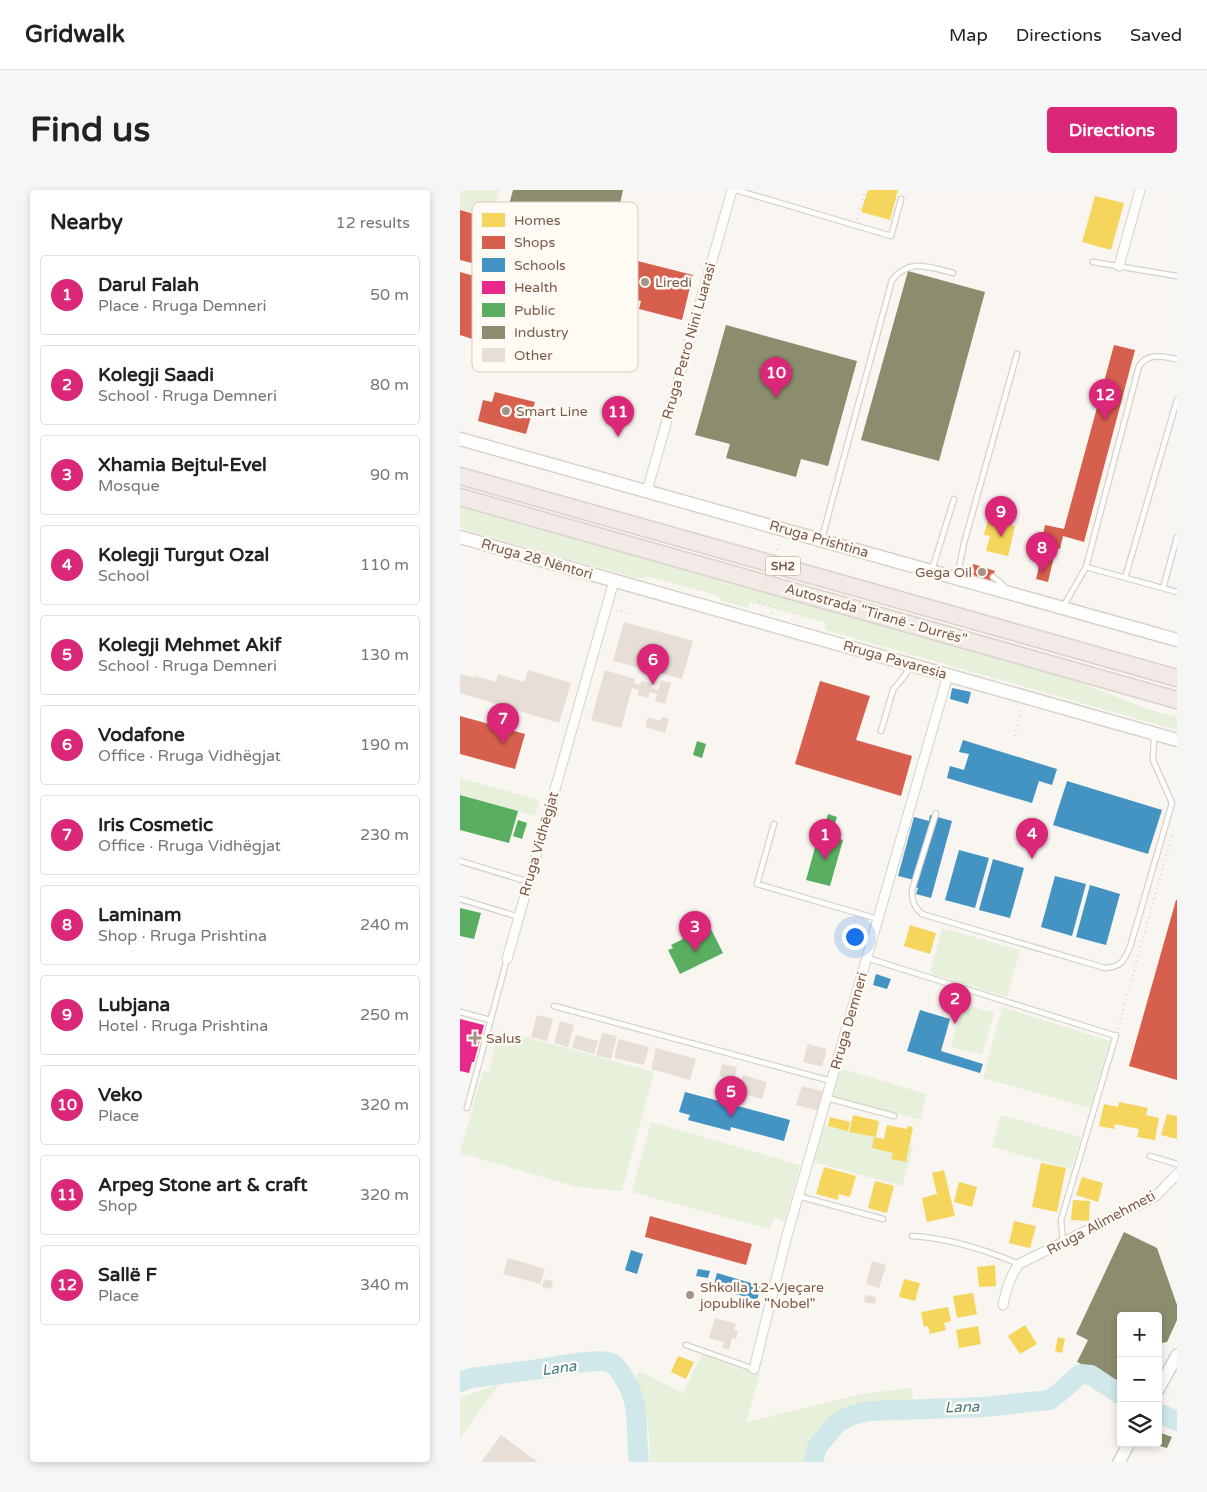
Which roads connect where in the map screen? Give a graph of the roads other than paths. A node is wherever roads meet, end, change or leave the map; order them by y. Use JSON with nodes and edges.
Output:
{"nodes":[{"id":1,"x":732,"y":190,"type":"edge"},
{"id":2,"x":736,"y":190,"type":"edge"},
{"id":3,"x":1140,"y":190,"type":"edge"},
{"id":4,"x":901,"y":199,"type":"dead end"},
{"id":5,"x":1093,"y":262,"type":"dead end"},
{"id":6,"x":1119,"y":266,"type":"junction"},
{"id":7,"x":953,"y":273,"type":"dead end"},
{"id":8,"x":1177,"y":276,"type":"edge"},
{"id":9,"x":1017,"y":354,"type":"dead end"},
{"id":10,"x":1177,"y":358,"type":"edge"},
{"id":11,"x":1177,"y":400,"type":"edge"},
{"id":12,"x":460,"y":438,"type":"edge"},
{"id":13,"x":460,"y":476,"type":"edge"},
{"id":14,"x":647,"y":491,"type":"junction"},
{"id":15,"x":460,"y":497,"type":"edge"},
{"id":16,"x":954,"y":500,"type":"dead end"},
{"id":17,"x":460,"y":537,"type":"edge"},
{"id":18,"x":1177,"y":537,"type":"edge"},
{"id":19,"x":822,"y":540,"type":"junction"},
{"id":20,"x":1086,"y":567,"type":"junction"},
{"id":21,"x":972,"y":571,"type":"dead end"},
{"id":22,"x":932,"y":572,"type":"junction"},
{"id":23,"x":954,"y":575,"type":"junction"},
{"id":24,"x":993,"y":577,"type":"dead end"},
{"id":25,"x":1125,"y":578,"type":"junction"},
{"id":26,"x":614,"y":581,"type":"junction"},
{"id":27,"x":1162,"y":588,"type":"junction"},
{"id":28,"x":1177,"y":592,"type":"edge"},
{"id":29,"x":1009,"y":593,"type":"junction"},
{"id":30,"x":1062,"y":608,"type":"junction"},
{"id":31,"x":1177,"y":640,"type":"edge"},
{"id":32,"x":908,"y":664,"type":"junction"},
{"id":33,"x":948,"y":675,"type":"junction"},
{"id":34,"x":1177,"y":678,"type":"edge"},
{"id":35,"x":1177,"y":700,"type":"edge"},
{"id":36,"x":882,"y":731,"type":"dead end"},
{"id":37,"x":1155,"y":734,"type":"junction"},
{"id":38,"x":1177,"y":740,"type":"edge"},
{"id":39,"x":936,"y":813,"type":"dead end"},
{"id":40,"x":774,"y":824,"type":"dead end"},
{"id":41,"x":460,"y":861,"type":"edge"},
{"id":42,"x":529,"y":882,"type":"junction"},
{"id":43,"x":460,"y":899,"type":"edge"},
{"id":44,"x":519,"y":917,"type":"junction"},
{"id":45,"x":878,"y":919,"type":"junction"},
{"id":46,"x":867,"y":958,"type":"junction"},
{"id":47,"x":507,"y":959,"type":"joint"},
{"id":48,"x":554,"y":1006,"type":"dead end"},
{"id":49,"x":460,"y":1012,"type":"edge"},
{"id":50,"x":490,"y":1020,"type":"junction"},
{"id":51,"x":831,"y":1081,"type":"junction"},
{"id":52,"x":826,"y":1098,"type":"junction"},
{"id":53,"x":467,"y":1108,"type":"dead end"},
{"id":54,"x":894,"y":1116,"type":"dead end"},
{"id":55,"x":1150,"y":1156,"type":"dead end"},
{"id":56,"x":1177,"y":1164,"type":"edge"},
{"id":57,"x":1177,"y":1174,"type":"edge"},
{"id":58,"x":798,"y":1196,"type":"junction"},
{"id":59,"x":883,"y":1219,"type":"dead end"},
{"id":60,"x":912,"y":1236,"type":"dead end"},
{"id":61,"x":1064,"y":1243,"type":"junction"},
{"id":62,"x":1019,"y":1264,"type":"junction"},
{"id":63,"x":1003,"y":1305,"type":"dead end"},
{"id":64,"x":686,"y":1345,"type":"dead end"},
{"id":65,"x":1177,"y":1355,"type":"edge"},
{"id":66,"x":754,"y":1368,"type":"joint"},
{"id":67,"x":1162,"y":1383,"type":"edge"},
{"id":68,"x":1127,"y":1447,"type":"edge"},
{"id":69,"x":1118,"y":1462,"type":"edge"}],
"edges":[{"from":1,"to":14,"type":"street","name":"Rruga Petro Nini Luarasi"},
{"from":2,"to":4,"type":"lane"},
{"from":3,"to":6,"type":"street"},
{"from":5,"to":6,"type":"lane"},
{"from":6,"to":8,"type":"lane"},
{"from":7,"to":19,"type":"lane"},
{"from":9,"to":23,"type":"lane"},
{"from":10,"to":20,"type":"lane"},
{"from":11,"to":25,"type":"lane"},
{"from":12,"to":14,"type":"main road","name":"Rruga Prishtina"},
{"from":13,"to":34,"type":"highway","name":"Autostrada \"Tiranë - Durrës\"","number":"SH2"},
{"from":14,"to":19,"type":"main road","name":"Rruga Prishtina"},
{"from":15,"to":35,"type":"highway","name":"Autostrada \"Tiranë - Durrës\"","number":"SH2"},
{"from":16,"to":22,"type":"lane"},
{"from":17,"to":26,"type":"main road","name":"Rruga 28 Nëntori"},
{"from":18,"to":27,"type":"lane"},
{"from":19,"to":22,"type":"main road","name":"Rruga Prishtina"},
{"from":20,"to":25,"type":"lane"},
{"from":20,"to":30,"type":"lane"},
{"from":21,"to":23,"type":"lane"},
{"from":22,"to":23,"type":"main road","name":"Rruga Prishtina"},
{"from":23,"to":29,"type":"main road","name":"Rruga Prishtina"},
{"from":24,"to":29,"type":"lane"},
{"from":25,"to":27,"type":"lane"},
{"from":26,"to":32,"type":"main road","name":"Rruga Pavaresia"},
{"from":26,"to":42,"type":"street","name":"Rruga Vidhëgjat"},
{"from":27,"to":28,"type":"lane"},
{"from":29,"to":30,"type":"main road","name":"Rruga Prishtina"},
{"from":30,"to":31,"type":"main road","name":"Rruga Prishtina"},
{"from":32,"to":33,"type":"main road","name":"Rruga Pavaresia"},
{"from":32,"to":36,"type":"lane"},
{"from":33,"to":37,"type":"main road","name":"Rruga Pavaresia"},
{"from":33,"to":45,"type":"street","name":"Rruga Demneri"},
{"from":37,"to":38,"type":"main road","name":"Rruga Pavaresia"},
{"from":37,"to":39,"type":"lane"},
{"from":40,"to":45,"type":"lane"},
{"from":41,"to":42,"type":"lane"},
{"from":42,"to":44,"type":"street","name":"Rruga Vidhëgjat"},
{"from":43,"to":44,"type":"lane"},
{"from":44,"to":47,"type":"street","name":"Rruga Vidhëgjat"},
{"from":45,"to":46,"type":"street","name":"Rruga Demneri"},
{"from":46,"to":51,"type":"street","name":"Rruga Demneri"},
{"from":46,"to":61,"type":"lane"},
{"from":47,"to":50,"type":"lane","name":"Rruga Vidhëgjat"},
{"from":48,"to":51,"type":"lane"},
{"from":49,"to":50,"type":"lane"},
{"from":50,"to":53,"type":"lane","name":"Rruga Vidhëgjat"},
{"from":51,"to":52,"type":"street","name":"Rruga Demneri"},
{"from":52,"to":54,"type":"lane"},
{"from":52,"to":58,"type":"street","name":"Rruga Demneri"},
{"from":55,"to":56,"type":"lane"},
{"from":57,"to":61,"type":"street","name":"Rruga Alimehmeti"},
{"from":58,"to":59,"type":"lane"},
{"from":58,"to":66,"type":"street","name":"Rruga Demneri"},
{"from":60,"to":62,"type":"lane"},
{"from":61,"to":62,"type":"street","name":"Rruga Alimehmeti"},
{"from":62,"to":63,"type":"street"},
{"from":64,"to":66,"type":"lane"},
{"from":65,"to":67,"type":"street"},
{"from":68,"to":69,"type":"street"}]}
